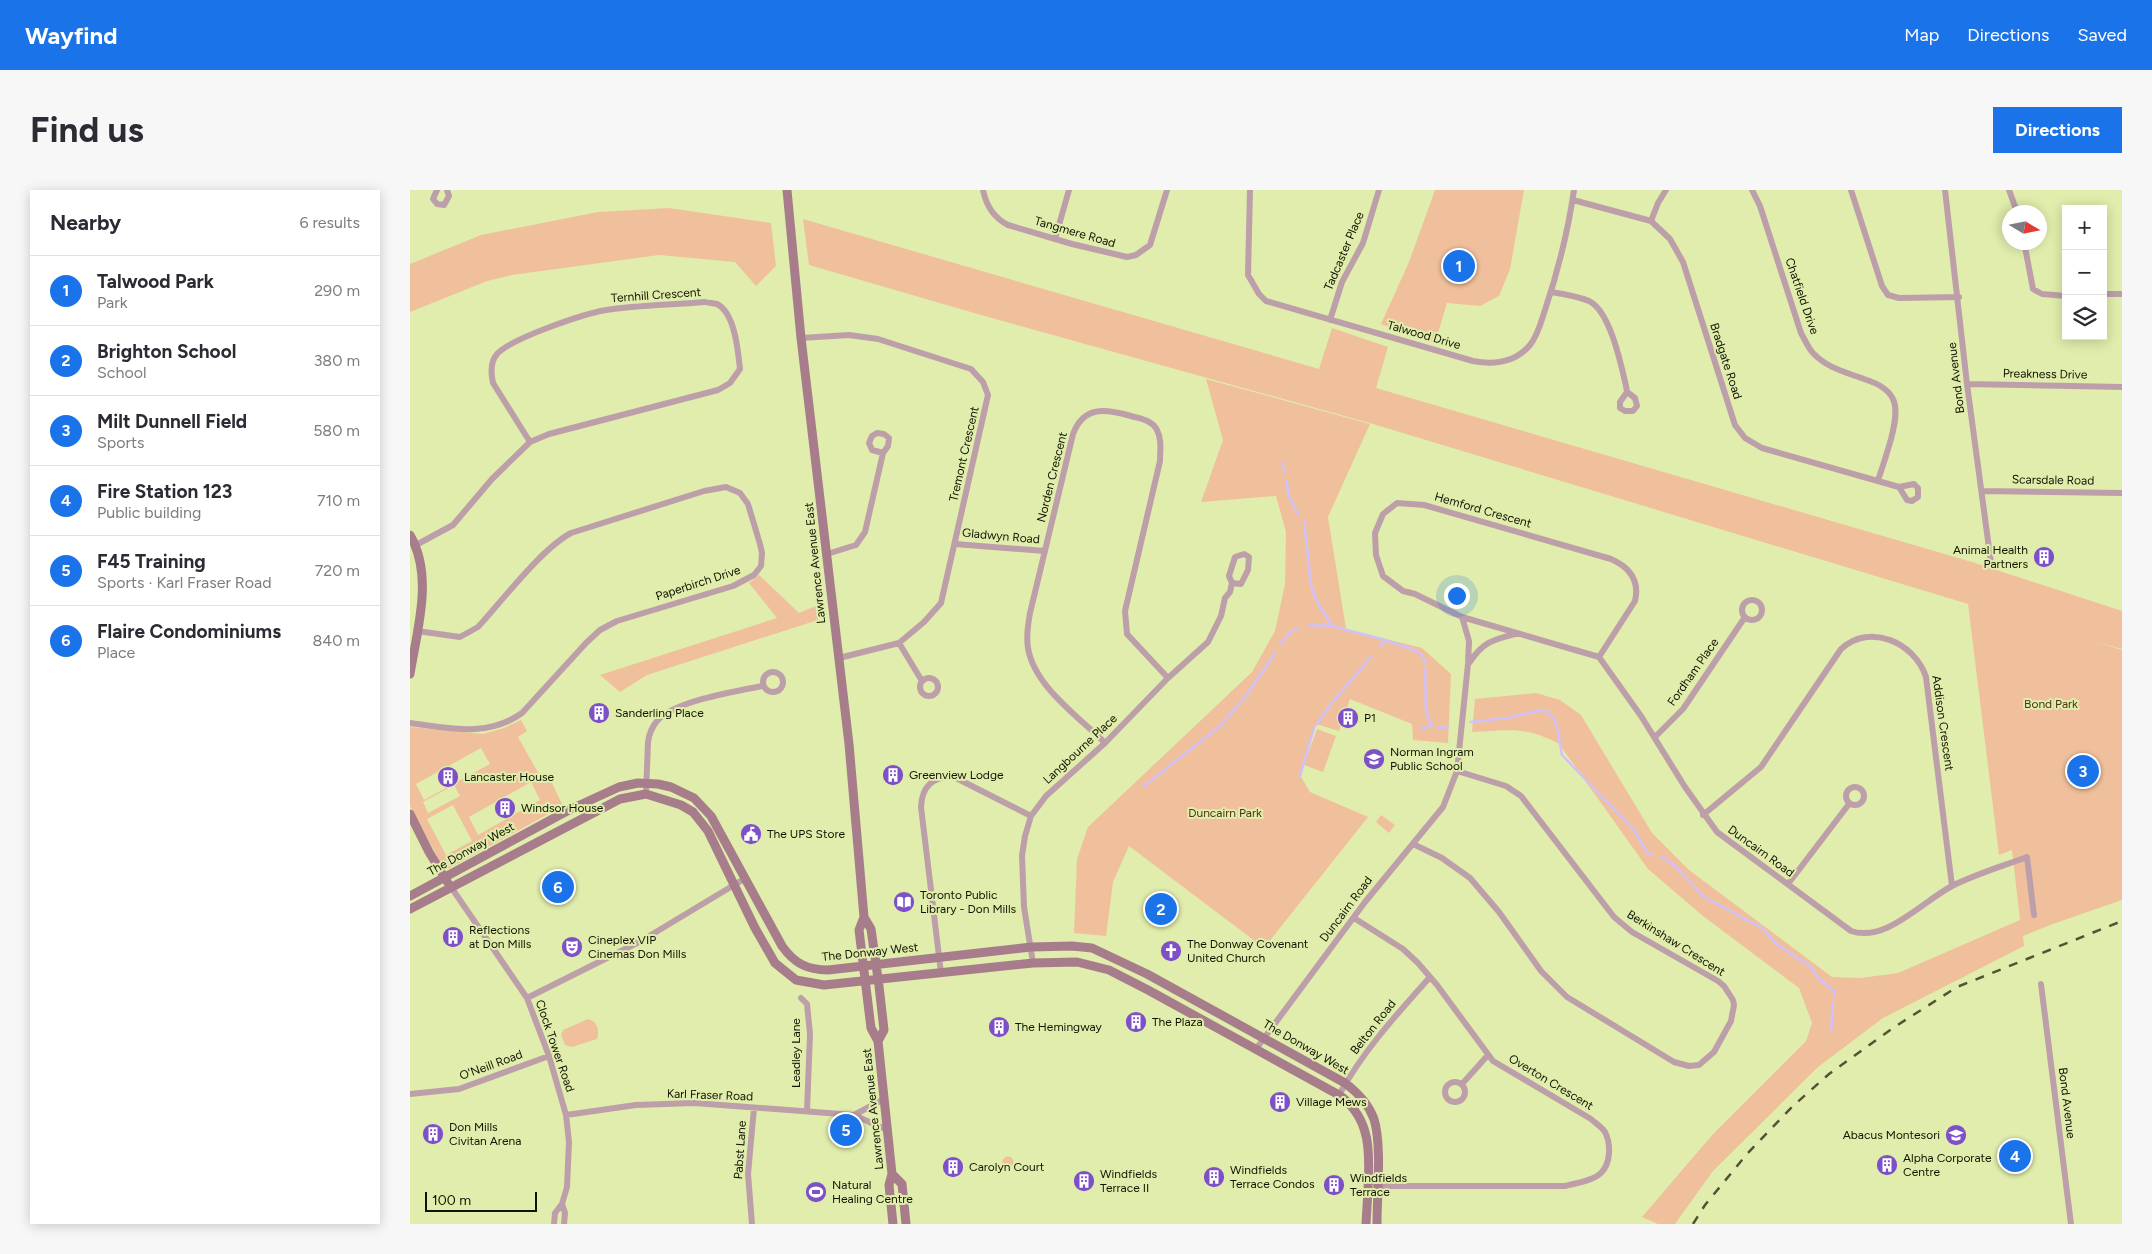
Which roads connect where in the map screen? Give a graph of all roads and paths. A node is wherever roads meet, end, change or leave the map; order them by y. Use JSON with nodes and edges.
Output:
{"nodes":[{"id":1,"x":437,"y":190,"type":"edge"},
{"id":2,"x":447,"y":190,"type":"edge"},
{"id":3,"x":783,"y":190,"type":"edge"},
{"id":4,"x":787,"y":190,"type":"edge"},
{"id":5,"x":984,"y":190,"type":"edge"},
{"id":6,"x":1069,"y":190,"type":"edge"},
{"id":7,"x":1167,"y":190,"type":"edge"},
{"id":8,"x":1250,"y":190,"type":"edge"},
{"id":9,"x":1379,"y":190,"type":"edge"},
{"id":10,"x":1574,"y":190,"type":"edge"},
{"id":11,"x":1666,"y":190,"type":"edge"},
{"id":12,"x":1752,"y":190,"type":"edge"},
{"id":13,"x":1851,"y":190,"type":"edge"},
{"id":14,"x":1945,"y":190,"type":"edge"},
{"id":15,"x":2009,"y":190,"type":"edge"},
{"id":16,"x":1572,"y":200,"type":"junction"},
{"id":17,"x":2014,"y":205,"type":"edge"},
{"id":18,"x":787,"y":206,"type":"junction"},
{"id":19,"x":1650,"y":221,"type":"junction"},
{"id":20,"x":1055,"y":239,"type":"junction"},
{"id":21,"x":2026,"y":250,"type":"edge"},
{"id":22,"x":1551,"y":292,"type":"junction"},
{"id":23,"x":2107,"y":294,"type":"edge"},
{"id":24,"x":2122,"y":294,"type":"edge"},
{"id":25,"x":2062,"y":296,"type":"edge"},
{"id":26,"x":1959,"y":298,"type":"junction"},
{"id":27,"x":1330,"y":320,"type":"junction"},
{"id":28,"x":801,"y":338,"type":"junction"},
{"id":29,"x":1967,"y":384,"type":"junction"},
{"id":30,"x":2122,"y":387,"type":"edge"},
{"id":31,"x":1627,"y":392,"type":"dead end"},
{"id":32,"x":530,"y":442,"type":"junction"},
{"id":33,"x":883,"y":453,"type":"dead end"},
{"id":34,"x":1878,"y":480,"type":"junction"},
{"id":35,"x":1899,"y":487,"type":"dead end"},
{"id":36,"x":1983,"y":491,"type":"junction"},
{"id":37,"x":2122,"y":493,"type":"edge"},
{"id":38,"x":410,"y":535,"type":"edge"},
{"id":39,"x":955,"y":544,"type":"junction"},
{"id":40,"x":416,"y":545,"type":"junction"},
{"id":41,"x":1045,"y":551,"type":"junction"},
{"id":42,"x":827,"y":554,"type":"junction"},
{"id":43,"x":1991,"y":563,"type":"dead end"},
{"id":44,"x":1232,"y":583,"type":"junction"},
{"id":45,"x":1462,"y":617,"type":"junction"},
{"id":46,"x":1745,"y":617,"type":"dead end"},
{"id":47,"x":417,"y":631,"type":"junction"},
{"id":48,"x":1516,"y":634,"type":"junction"},
{"id":49,"x":899,"y":643,"type":"junction"},
{"id":50,"x":1599,"y":657,"type":"junction"},
{"id":51,"x":839,"y":658,"type":"junction"},
{"id":52,"x":1468,"y":664,"type":"junction"},
{"id":53,"x":410,"y":674,"type":"edge"},
{"id":54,"x":1168,"y":678,"type":"junction"},
{"id":55,"x":922,"y":681,"type":"dead end"},
{"id":56,"x":763,"y":686,"type":"dead end"},
{"id":57,"x":410,"y":723,"type":"edge"},
{"id":58,"x":1654,"y":736,"type":"junction"},
{"id":59,"x":1105,"y":742,"type":"junction"},
{"id":60,"x":1457,"y":771,"type":"junction"},
{"id":61,"x":647,"y":783,"type":"junction"},
{"id":62,"x":684,"y":792,"type":"junction"},
{"id":63,"x":646,"y":794,"type":"junction"},
{"id":64,"x":681,"y":804,"type":"junction"},
{"id":65,"x":1848,"y":804,"type":"dead end"},
{"id":66,"x":569,"y":810,"type":"junction"},
{"id":67,"x":410,"y":814,"type":"edge"},
{"id":68,"x":1703,"y":815,"type":"junction"},
{"id":69,"x":1031,"y":816,"type":"junction"},
{"id":70,"x":576,"y":822,"type":"junction"},
{"id":71,"x":1412,"y":844,"type":"junction"},
{"id":72,"x":744,"y":879,"type":"junction"},
{"id":73,"x":448,"y":883,"type":"junction"},
{"id":74,"x":1788,"y":884,"type":"junction"},
{"id":75,"x":734,"y":885,"type":"junction"},
{"id":76,"x":1952,"y":886,"type":"junction"},
{"id":77,"x":410,"y":896,"type":"edge"},
{"id":78,"x":410,"y":909,"type":"edge"},
{"id":79,"x":2034,"y":915,"type":"dead end"},
{"id":80,"x":864,"y":917,"type":"junction"},
{"id":81,"x":1354,"y":918,"type":"junction"},
{"id":82,"x":767,"y":922,"type":"junction"},
{"id":83,"x":755,"y":928,"type":"junction"},
{"id":84,"x":1031,"y":947,"type":"junction"},
{"id":85,"x":940,"y":958,"type":"junction"},
{"id":86,"x":1121,"y":960,"type":"junction"},
{"id":87,"x":1033,"y":963,"type":"junction"},
{"id":88,"x":876,"y":964,"type":"junction"},
{"id":89,"x":863,"y":966,"type":"junction"},
{"id":90,"x":941,"y":973,"type":"junction"},
{"id":91,"x":1115,"y":973,"type":"junction"},
{"id":92,"x":1430,"y":977,"type":"junction"},
{"id":93,"x":878,"y":978,"type":"junction"},
{"id":94,"x":865,"y":980,"type":"junction"},
{"id":95,"x":2041,"y":984,"type":"dead end"},
{"id":96,"x":526,"y":998,"type":"junction"},
{"id":97,"x":800,"y":998,"type":"dead end"},
{"id":98,"x":1264,"y":1037,"type":"junction"},
{"id":99,"x":878,"y":1041,"type":"junction"},
{"id":100,"x":1256,"y":1049,"type":"junction"},
{"id":101,"x":1488,"y":1055,"type":"junction"},
{"id":102,"x":549,"y":1056,"type":"junction"},
{"id":103,"x":1345,"y":1083,"type":"junction"},
{"id":104,"x":1462,"y":1084,"type":"dead end"},
{"id":105,"x":410,"y":1094,"type":"edge"},
{"id":106,"x":1339,"y":1095,"type":"junction"},
{"id":107,"x":884,"y":1099,"type":"junction"},
{"id":108,"x":754,"y":1108,"type":"junction"},
{"id":109,"x":806,"y":1110,"type":"junction"},
{"id":110,"x":566,"y":1114,"type":"junction"},
{"id":111,"x":854,"y":1115,"type":"junction"},
{"id":112,"x":887,"y":1130,"type":"junction"},
{"id":113,"x":892,"y":1174,"type":"junction"},
{"id":114,"x":1372,"y":1186,"type":"junction"},
{"id":115,"x":562,"y":1204,"type":"junction"},
{"id":116,"x":554,"y":1224,"type":"edge"},
{"id":117,"x":564,"y":1224,"type":"edge"},
{"id":118,"x":752,"y":1224,"type":"edge"},
{"id":119,"x":894,"y":1224,"type":"edge"},
{"id":120,"x":906,"y":1224,"type":"edge"},
{"id":121,"x":1366,"y":1224,"type":"edge"},
{"id":122,"x":1377,"y":1224,"type":"edge"},
{"id":123,"x":2071,"y":1224,"type":"edge"}],
"edges":[{"from":1,"to":2,"type":"street"},
{"from":3,"to":18,"type":"street","name":"Lawrence Avenue East"},
{"from":4,"to":18,"type":"street","name":"Lawrence Avenue East"},
{"from":5,"to":20,"type":"street","name":"Tangmere Road"},
{"from":6,"to":20,"type":"street"},
{"from":7,"to":20,"type":"street","name":"Tangmere Road"},
{"from":8,"to":27,"type":"street","name":"Talwood Drive"},
{"from":9,"to":27,"type":"street","name":"Tadcaster Place"},
{"from":10,"to":16,"type":"street","name":"Talwood Drive"},
{"from":11,"to":19,"type":"street"},
{"from":12,"to":34,"type":"street","name":"Chatfield Drive"},
{"from":13,"to":26,"type":"street"},
{"from":14,"to":26,"type":"street","name":"Bond Avenue"},
{"from":15,"to":17,"type":"street"},
{"from":16,"to":19,"type":"street","name":"Bradgate Road"},
{"from":16,"to":22,"type":"street","name":"Talwood Drive"},
{"from":18,"to":28,"type":"street","name":"Lawrence Avenue East"},
{"from":19,"to":34,"type":"street","name":"Bradgate Road"},
{"from":21,"to":25,"type":"street"},
{"from":22,"to":27,"type":"street","name":"Talwood Drive"},
{"from":22,"to":31,"type":"street"},
{"from":23,"to":24,"type":"street"},
{"from":26,"to":29,"type":"street","name":"Bond Avenue"},
{"from":28,"to":39,"type":"street","name":"Tremont Crescent"},
{"from":28,"to":42,"type":"street","name":"Lawrence Avenue East"},
{"from":29,"to":30,"type":"street","name":"Preakness Drive"},
{"from":29,"to":36,"type":"street","name":"Bond Avenue"},
{"from":32,"to":32,"type":"street","name":"Ternhill Crescent"},
{"from":32,"to":40,"type":"street","name":"Ternhill Crescent"},
{"from":33,"to":42,"type":"street"},
{"from":34,"to":35,"type":"street","name":"Bradgate Road"},
{"from":36,"to":37,"type":"street","name":"Scarsdale Road"},
{"from":36,"to":43,"type":"street","name":"Bond Avenue"},
{"from":38,"to":40,"type":"street"},
{"from":39,"to":41,"type":"street","name":"Gladwyn Road"},
{"from":39,"to":49,"type":"street","name":"Tremont Crescent"},
{"from":40,"to":47,"type":"street"},
{"from":41,"to":54,"type":"street","name":"Norden Crescent"},
{"from":41,"to":59,"type":"street","name":"Norden Crescent"},
{"from":42,"to":51,"type":"street","name":"Lawrence Avenue East"},
{"from":44,"to":44,"type":"street","name":"Langbourne Place"},
{"from":44,"to":54,"type":"street","name":"Langbourne Place"},
{"from":45,"to":48,"type":"street"},
{"from":45,"to":50,"type":"street","name":"Hemford Crescent"},
{"from":45,"to":52,"type":"street","name":"Duncairn Road"},
{"from":46,"to":58,"type":"street","name":"Fordham Place"},
{"from":47,"to":53,"type":"street"},
{"from":47,"to":57,"type":"street","name":"Paperbirch Drive"},
{"from":48,"to":50,"type":"street"},
{"from":48,"to":52,"type":"street"},
{"from":49,"to":51,"type":"street","name":"Tremont Crescent"},
{"from":49,"to":55,"type":"street"},
{"from":50,"to":58,"type":"street","name":"Duncairn Road"},
{"from":51,"to":80,"type":"street","name":"Lawrence Avenue East"},
{"from":52,"to":60,"type":"street","name":"Duncairn Road"},
{"from":54,"to":59,"type":"street","name":"Langbourne Place"},
{"from":56,"to":61,"type":"street"},
{"from":58,"to":68,"type":"street","name":"Duncairn Road"},
{"from":59,"to":69,"type":"street","name":"Langbourne Place"},
{"from":60,"to":71,"type":"street","name":"Duncairn Road"},
{"from":60,"to":71,"type":"street","name":"Berkinshaw Crescent"},
{"from":61,"to":62,"type":"street","name":"The Donway West"},
{"from":61,"to":63,"type":"street"},
{"from":61,"to":66,"type":"street","name":"The Donway West"},
{"from":62,"to":64,"type":"street"},
{"from":62,"to":72,"type":"street","name":"The Donway West"},
{"from":63,"to":64,"type":"street","name":"The Donway West"},
{"from":63,"to":70,"type":"street","name":"The Donway West"},
{"from":64,"to":75,"type":"street","name":"The Donway West"},
{"from":65,"to":74,"type":"street"},
{"from":66,"to":70,"type":"street"},
{"from":66,"to":73,"type":"street","name":"The Donway West"},
{"from":67,"to":73,"type":"street"},
{"from":68,"to":74,"type":"street","name":"Duncairn Road"},
{"from":68,"to":76,"type":"street","name":"Addison Crescent"},
{"from":69,"to":84,"type":"street","name":"Langbourne Place"},
{"from":69,"to":85,"type":"street"},
{"from":70,"to":73,"type":"street","name":"The Donway West"},
{"from":71,"to":81,"type":"street","name":"Duncairn Road"},
{"from":72,"to":75,"type":"street"},
{"from":72,"to":82,"type":"street","name":"The Donway West"},
{"from":73,"to":77,"type":"street","name":"The Donway West"},
{"from":73,"to":78,"type":"street","name":"The Donway West"},
{"from":73,"to":96,"type":"street","name":"Clock Tower Road"},
{"from":74,"to":76,"type":"street","name":"Duncairn Road"},
{"from":75,"to":83,"type":"street","name":"The Donway West"},
{"from":75,"to":96,"type":"street"},
{"from":76,"to":79,"type":"street","name":"Duncairn Road"},
{"from":80,"to":88,"type":"street","name":"Lawrence Avenue East"},
{"from":80,"to":89,"type":"street","name":"Lawrence Avenue East"},
{"from":81,"to":92,"type":"street","name":"Overton Crescent"},
{"from":81,"to":98,"type":"street","name":"Duncairn Road"},
{"from":82,"to":83,"type":"street"},
{"from":82,"to":89,"type":"street","name":"The Donway West"},
{"from":83,"to":94,"type":"street","name":"The Donway West"},
{"from":84,"to":85,"type":"street","name":"The Donway West"},
{"from":84,"to":86,"type":"street","name":"The Donway West"},
{"from":84,"to":87,"type":"street","name":"Langbourne Place"},
{"from":85,"to":88,"type":"street","name":"The Donway West"},
{"from":85,"to":90,"type":"street"},
{"from":86,"to":91,"type":"street"},
{"from":86,"to":98,"type":"street","name":"The Donway West"},
{"from":87,"to":90,"type":"street","name":"The Donway West"},
{"from":87,"to":91,"type":"street","name":"The Donway West"},
{"from":88,"to":89,"type":"street","name":"The Donway West"},
{"from":88,"to":93,"type":"street","name":"Lawrence Avenue East"},
{"from":89,"to":94,"type":"street","name":"Lawrence Avenue East"},
{"from":90,"to":93,"type":"street","name":"The Donway West"},
{"from":91,"to":100,"type":"street","name":"The Donway West"},
{"from":92,"to":101,"type":"street","name":"Overton Crescent"},
{"from":92,"to":103,"type":"street","name":"Belton Road"},
{"from":93,"to":94,"type":"street","name":"The Donway West"},
{"from":93,"to":99,"type":"street","name":"Lawrence Avenue East"},
{"from":94,"to":99,"type":"street","name":"Lawrence Avenue East"},
{"from":95,"to":123,"type":"street","name":"Bond Avenue"},
{"from":96,"to":102,"type":"street","name":"Clock Tower Road"},
{"from":97,"to":109,"type":"street","name":"Leadley Lane"},
{"from":98,"to":100,"type":"street","name":"Duncairn Road"},
{"from":98,"to":103,"type":"street","name":"The Donway West"},
{"from":99,"to":107,"type":"street","name":"Lawrence Avenue East"},
{"from":100,"to":106,"type":"street","name":"The Donway West"},
{"from":101,"to":104,"type":"street"},
{"from":101,"to":114,"type":"street","name":"Overton Crescent"},
{"from":102,"to":105,"type":"street","name":"O'Neill Road"},
{"from":102,"to":110,"type":"street","name":"Clock Tower Road"},
{"from":103,"to":106,"type":"street","name":"Belton Road"},
{"from":103,"to":114,"type":"street","name":"The Donway West"},
{"from":106,"to":114,"type":"street","name":"The Donway West"},
{"from":107,"to":111,"type":"street"},
{"from":107,"to":112,"type":"street","name":"Lawrence Avenue East"},
{"from":108,"to":109,"type":"street","name":"Karl Fraser Road"},
{"from":108,"to":110,"type":"street","name":"Karl Fraser Road"},
{"from":108,"to":118,"type":"street","name":"Pabst Lane"},
{"from":109,"to":111,"type":"street","name":"Karl Fraser Road"},
{"from":110,"to":115,"type":"street","name":"Clock Tower Road"},
{"from":111,"to":112,"type":"street","name":"Karl Fraser Road"},
{"from":112,"to":113,"type":"street","name":"Lawrence Avenue East"},
{"from":113,"to":119,"type":"street","name":"Lawrence Avenue East"},
{"from":113,"to":120,"type":"street","name":"Lawrence Avenue East"},
{"from":114,"to":121,"type":"street","name":"The Donway West"},
{"from":114,"to":122,"type":"street","name":"The Donway West"},
{"from":115,"to":116,"type":"street","name":"Clock Tower Road"},
{"from":115,"to":117,"type":"street","name":"Clock Tower Road"}]}
